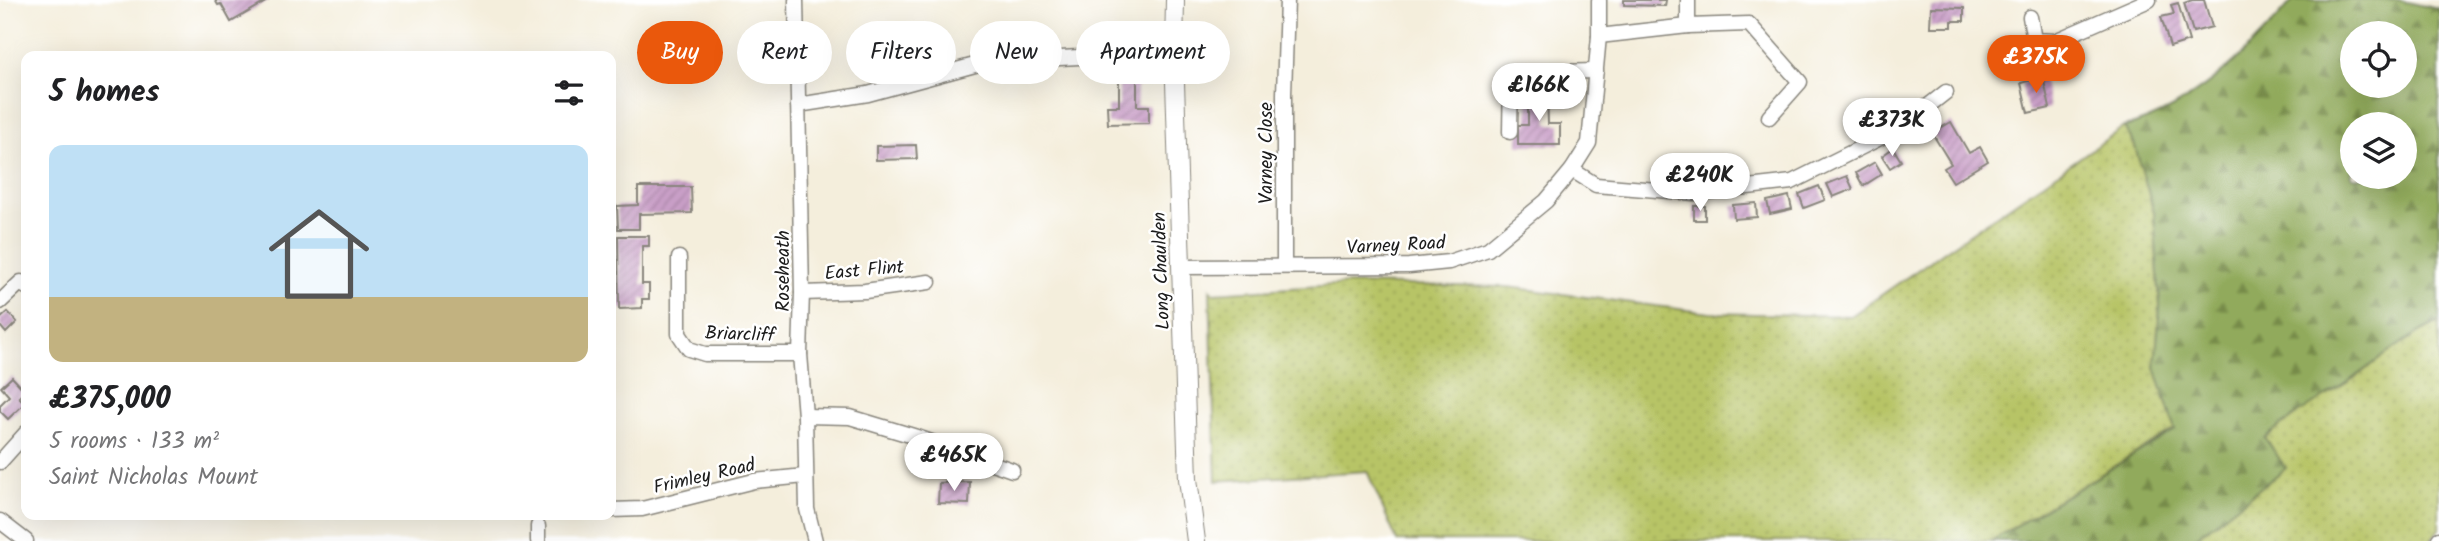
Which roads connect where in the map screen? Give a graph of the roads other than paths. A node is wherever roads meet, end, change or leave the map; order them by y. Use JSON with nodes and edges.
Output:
{"nodes":[{"id":1,"x":796,"y":0,"type":"edge"},
{"id":2,"x":1175,"y":0,"type":"edge"},
{"id":3,"x":1287,"y":0,"type":"edge"},
{"id":4,"x":1599,"y":0,"type":"edge"},
{"id":5,"x":1688,"y":0,"type":"edge"},
{"id":6,"x":2149,"y":0,"type":"edge"},
{"id":7,"x":2029,"y":17,"type":"dead end"},
{"id":8,"x":1175,"y":21,"type":"edge"},
{"id":9,"x":1688,"y":26,"type":"junction"},
{"id":10,"x":1599,"y":36,"type":"junction"},
{"id":11,"x":1076,"y":57,"type":"edge"},
{"id":12,"x":1596,"y":71,"type":"junction"},
{"id":13,"x":1175,"y":84,"type":"edge"},
{"id":14,"x":1947,"y":92,"type":"dead end"},
{"id":15,"x":798,"y":105,"type":"junction"},
{"id":16,"x":1769,"y":117,"type":"dead end"},
{"id":17,"x":1510,"y":132,"type":"dead end"},
{"id":18,"x":1572,"y":170,"type":"junction"},
{"id":19,"x":679,"y":258,"type":"dead end"},
{"id":20,"x":1284,"y":265,"type":"junction"},
{"id":21,"x":1181,"y":267,"type":"junction"},
{"id":22,"x":929,"y":282,"type":"dead end"},
{"id":23,"x":21,"y":285,"type":"edge"},
{"id":24,"x":802,"y":293,"type":"junction"},
{"id":25,"x":0,"y":302,"type":"edge"},
{"id":26,"x":800,"y":354,"type":"junction"},
{"id":27,"x":805,"y":416,"type":"junction"},
{"id":28,"x":21,"y":439,"type":"edge"},
{"id":29,"x":0,"y":462,"type":"edge"},
{"id":30,"x":1012,"y":470,"type":"dead end"},
{"id":31,"x":805,"y":476,"type":"junction"},
{"id":32,"x":616,"y":510,"type":"edge"},
{"id":33,"x":0,"y":521,"type":"edge"},
{"id":34,"x":26,"y":541,"type":"edge"},
{"id":35,"x":815,"y":541,"type":"edge"},
{"id":36,"x":1196,"y":541,"type":"edge"}],
"edges":[{"from":1,"to":15,"type":"street","name":"Roseheath"},
{"from":2,"to":8,"type":"street","name":"Long Chaulden"},
{"from":3,"to":20,"type":"street","name":"Varney Close"},
{"from":4,"to":10,"type":"street","name":"Varney Road"},
{"from":5,"to":9,"type":"street"},
{"from":6,"to":7,"type":"street"},
{"from":9,"to":10,"type":"street"},
{"from":9,"to":16,"type":"street"},
{"from":10,"to":12,"type":"street","name":"Varney Road"},
{"from":11,"to":15,"type":"street"},
{"from":12,"to":17,"type":"street"},
{"from":12,"to":18,"type":"street","name":"Varney Road"},
{"from":13,"to":21,"type":"street","name":"Long Chaulden"},
{"from":14,"to":18,"type":"street"},
{"from":15,"to":24,"type":"street","name":"Roseheath"},
{"from":18,"to":20,"type":"street","name":"Varney Road"},
{"from":19,"to":26,"type":"street","name":"Briarcliff"},
{"from":20,"to":21,"type":"street","name":"Varney Road"},
{"from":21,"to":36,"type":"street","name":"Long Chaulden"},
{"from":22,"to":24,"type":"street","name":"East Flint"},
{"from":23,"to":25,"type":"street"},
{"from":24,"to":26,"type":"street","name":"Roseheath"},
{"from":26,"to":27,"type":"street","name":"Roseheath"},
{"from":27,"to":30,"type":"street"},
{"from":27,"to":31,"type":"street","name":"Roseheath"},
{"from":28,"to":29,"type":"street"},
{"from":31,"to":32,"type":"street","name":"Frimley Road"},
{"from":31,"to":35,"type":"street","name":"Roseheath"},
{"from":33,"to":34,"type":"street"}]}
